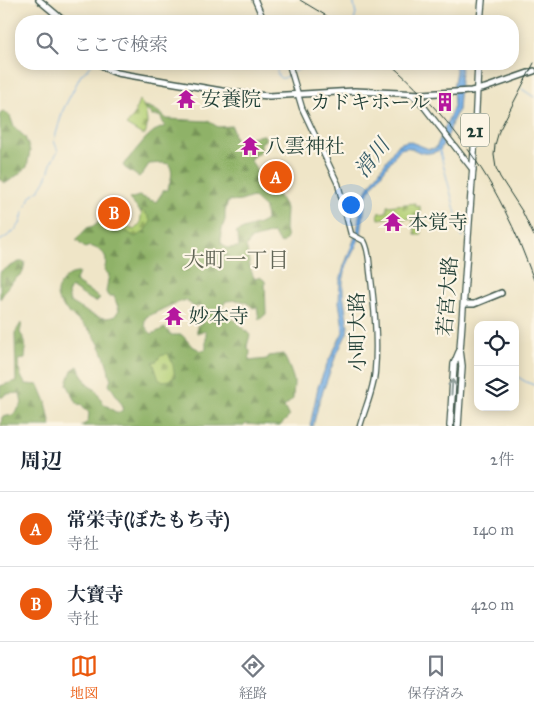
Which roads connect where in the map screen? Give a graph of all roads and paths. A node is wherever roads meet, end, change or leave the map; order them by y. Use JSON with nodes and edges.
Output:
{"nodes":[{"id":1,"x":39,"y":0,"type":"edge"},
{"id":2,"x":255,"y":0,"type":"edge"},
{"id":3,"x":482,"y":0,"type":"edge"},
{"id":4,"x":57,"y":15,"type":"edge"},
{"id":5,"x":261,"y":15,"type":"edge"},
{"id":6,"x":481,"y":15,"type":"edge"},
{"id":7,"x":109,"y":70,"type":"edge"},
{"id":8,"x":291,"y":70,"type":"edge"},
{"id":9,"x":478,"y":70,"type":"edge"},
{"id":10,"x":534,"y":71,"type":"edge"},
{"id":11,"x":476,"y":90,"type":"junction"},
{"id":12,"x":298,"y":94,"type":"junction"},
{"id":13,"x":412,"y":94,"type":"junction"},
{"id":14,"x":473,"y":170,"type":"junction"},
{"id":15,"x":501,"y":293,"type":"dead end"},
{"id":16,"x":464,"y":304,"type":"junction"},
{"id":17,"x":460,"y":350,"type":"junction"},
{"id":18,"x":454,"y":363,"type":"junction"},
{"id":19,"x":462,"y":363,"type":"junction"},
{"id":20,"x":360,"y":426,"type":"edge"},
{"id":21,"x":450,"y":426,"type":"edge"},
{"id":22,"x":458,"y":426,"type":"edge"}],
"edges":[{"from":1,"to":4,"type":"main road"},
{"from":2,"to":5,"type":"street"},
{"from":3,"to":6,"type":"main road"},
{"from":7,"to":12,"type":"main road"},
{"from":8,"to":12,"type":"street","name":"小町大路"},
{"from":9,"to":11,"type":"main road","name":"若宮大路","number":"21"},
{"from":10,"to":11,"type":"main road"},
{"from":11,"to":13,"type":"main road"},
{"from":11,"to":14,"type":"main road","name":"若宮大路","number":"21"},
{"from":12,"to":13,"type":"main road"},
{"from":12,"to":20,"type":"street","name":"小町大路"},
{"from":13,"to":14,"type":"street"},
{"from":14,"to":16,"type":"main road","name":"若宮大路","number":"21"},
{"from":15,"to":16,"type":"main road"},
{"from":16,"to":17,"type":"main road","name":"若宮大路","number":"21"},
{"from":17,"to":18,"type":"main road","name":"若宮大路","number":"21"},
{"from":17,"to":19,"type":"main road","name":"若宮大路","number":"21"},
{"from":18,"to":19,"type":"main road"},
{"from":21,"to":18,"type":"main road","name":"若宮大路","number":"21","one_way":true},
{"from":19,"to":22,"type":"main road","name":"若宮大路","number":"21"}]}
